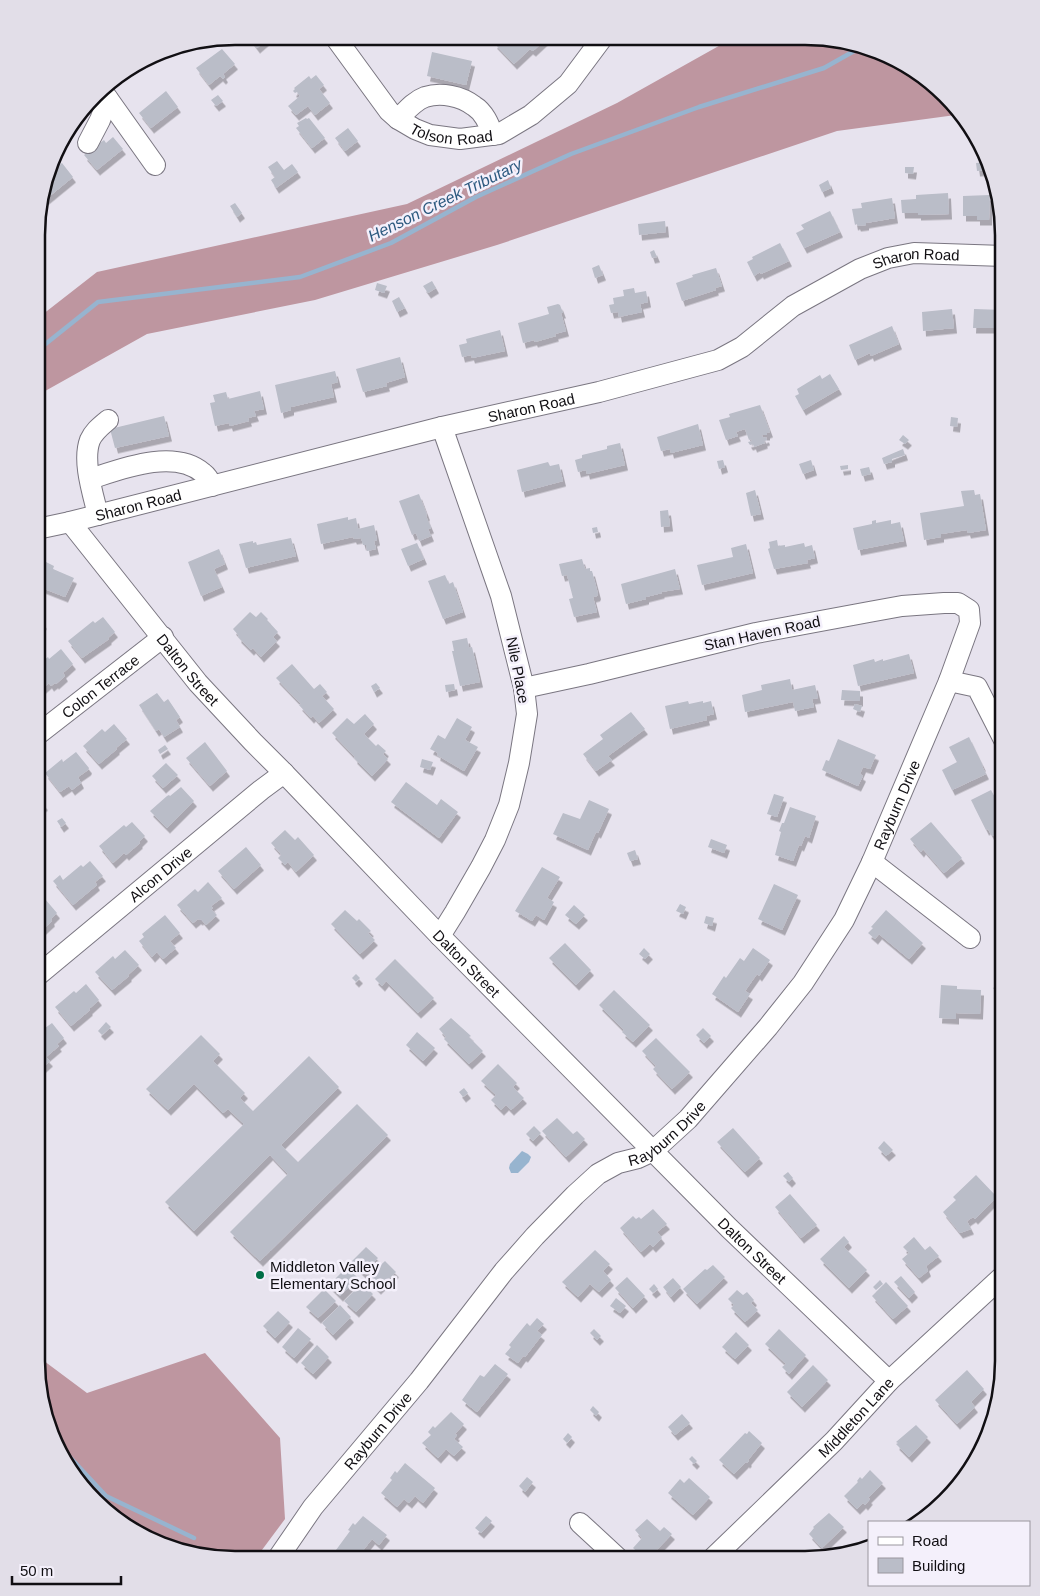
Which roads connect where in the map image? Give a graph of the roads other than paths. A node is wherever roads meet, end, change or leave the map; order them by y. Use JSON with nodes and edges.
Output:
{"nodes":[{"id":1,"x":341,"y":45,"type":"edge"},
{"id":2,"x":597,"y":45,"type":"edge"},
{"id":3,"x":106,"y":96,"type":"edge"},
{"id":4,"x":104,"y":98,"type":"edge"},
{"id":5,"x":398,"y":119,"type":"junction"},
{"id":6,"x":493,"y":135,"type":"junction"},
{"id":7,"x":88,"y":143,"type":"dead end"},
{"id":8,"x":155,"y":164,"type":"dead end"},
{"id":9,"x":995,"y":256,"type":"edge"},
{"id":10,"x":108,"y":420,"type":"dead end"},
{"id":11,"x":442,"y":427,"type":"junction"},
{"id":12,"x":90,"y":479,"type":"junction"},
{"id":13,"x":212,"y":486,"type":"junction"},
{"id":14,"x":98,"y":515,"type":"junction"},
{"id":15,"x":70,"y":522,"type":"junction"},
{"id":16,"x":45,"y":527,"type":"edge"},
{"id":17,"x":163,"y":637,"type":"junction"},
{"id":18,"x":964,"y":641,"type":"joint"},
{"id":19,"x":949,"y":680,"type":"junction"},
{"id":20,"x":524,"y":688,"type":"junction"},
{"id":21,"x":995,"y":722,"type":"edge"},
{"id":22,"x":45,"y":729,"type":"edge"},
{"id":23,"x":284,"y":773,"type":"junction"},
{"id":24,"x":872,"y":862,"type":"junction"},
{"id":25,"x":440,"y":936,"type":"junction"},
{"id":26,"x":970,"y":938,"type":"dead end"},
{"id":27,"x":45,"y":969,"type":"edge"},
{"id":28,"x":653,"y":1151,"type":"junction"},
{"id":29,"x":995,"y":1283,"type":"edge"},
{"id":30,"x":889,"y":1381,"type":"junction"},
{"id":31,"x":580,"y":1523,"type":"dead end"},
{"id":32,"x":283,"y":1551,"type":"edge"},
{"id":33,"x":610,"y":1551,"type":"edge"},
{"id":34,"x":721,"y":1551,"type":"edge"}],
"edges":[{"from":1,"to":5,"type":"street","name":"Tolson Road"},
{"from":2,"to":6,"type":"street","name":"Tolson Road"},
{"from":3,"to":8,"type":"street"},
{"from":4,"to":7,"type":"street"},
{"from":5,"to":6,"type":"street","name":"Tolson Road"},
{"from":5,"to":6,"type":"street"},
{"from":9,"to":11,"type":"street","name":"Sharon Road"},
{"from":10,"to":12,"type":"street"},
{"from":11,"to":13,"type":"street","name":"Sharon Road"},
{"from":11,"to":20,"type":"street","name":"Nile Place"},
{"from":12,"to":13,"type":"street"},
{"from":12,"to":14,"type":"street"},
{"from":13,"to":14,"type":"street","name":"Sharon Road"},
{"from":14,"to":15,"type":"street","name":"Sharon Road"},
{"from":15,"to":16,"type":"street","name":"Sharon Road"},
{"from":15,"to":17,"type":"street","name":"Dalton Street"},
{"from":17,"to":22,"type":"street","name":"Colon Terrace"},
{"from":17,"to":23,"type":"street","name":"Dalton Street"},
{"from":18,"to":19,"type":"street","name":"Rayburn Drive"},
{"from":18,"to":20,"type":"street","name":"Stan Haven Road"},
{"from":19,"to":21,"type":"street"},
{"from":19,"to":24,"type":"street","name":"Rayburn Drive"},
{"from":20,"to":25,"type":"street","name":"Nile Place"},
{"from":23,"to":25,"type":"street","name":"Dalton Street"},
{"from":23,"to":27,"type":"street","name":"Alcon Drive"},
{"from":24,"to":26,"type":"street"},
{"from":24,"to":28,"type":"street","name":"Rayburn Drive"},
{"from":25,"to":28,"type":"street","name":"Dalton Street"},
{"from":28,"to":30,"type":"street","name":"Dalton Street"},
{"from":28,"to":32,"type":"street","name":"Rayburn Drive"},
{"from":29,"to":30,"type":"street","name":"Middleton Lane"},
{"from":30,"to":34,"type":"street","name":"Middleton Lane"},
{"from":31,"to":33,"type":"street"}]}
